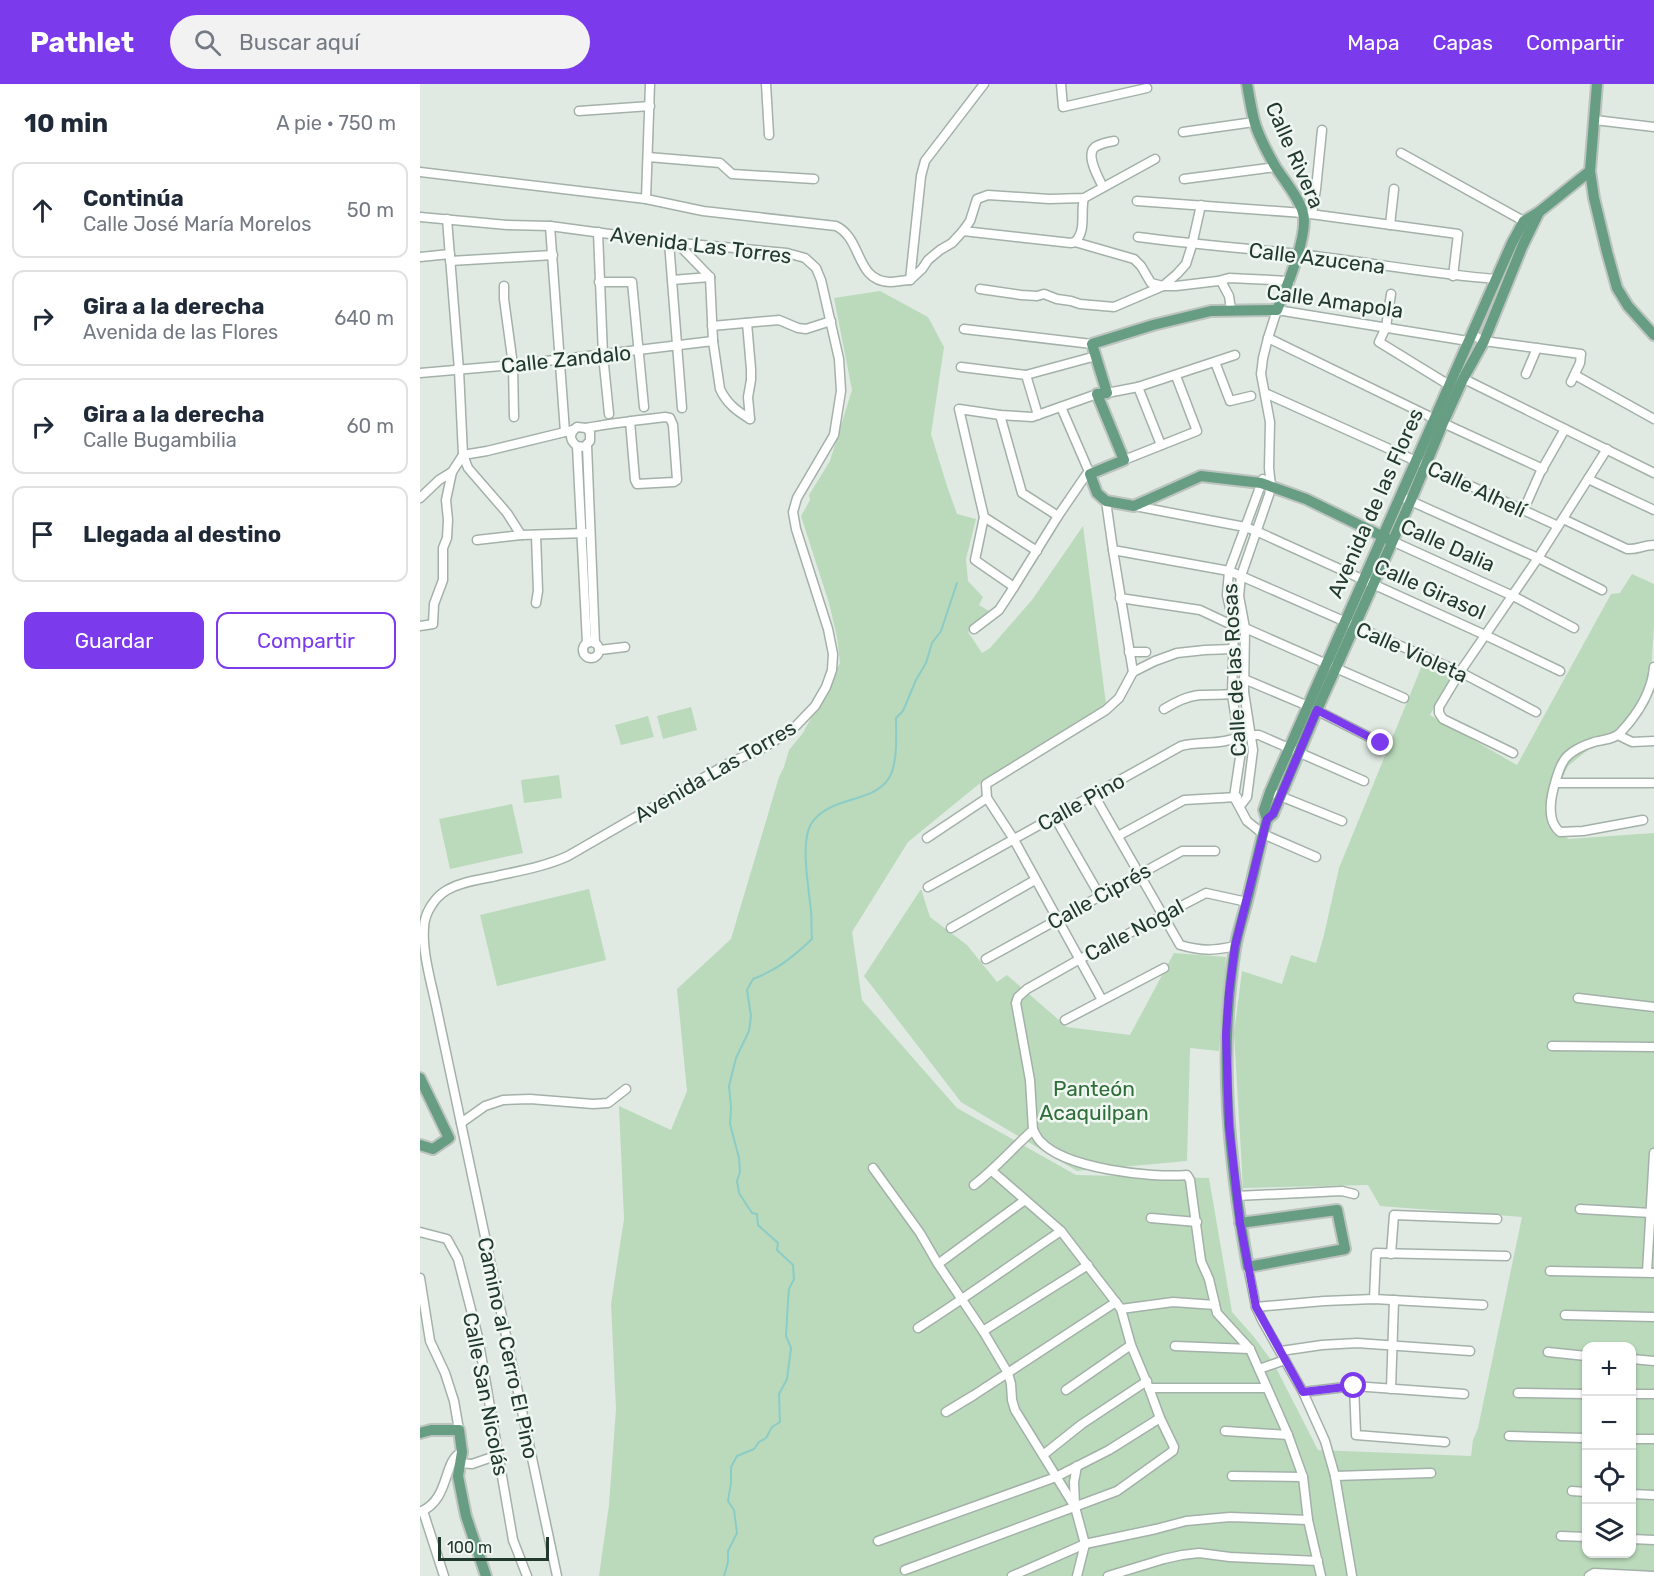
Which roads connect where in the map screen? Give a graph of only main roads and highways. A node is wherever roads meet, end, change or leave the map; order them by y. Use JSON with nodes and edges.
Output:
{"nodes":[{"id":1,"x":1247,"y":84,"type":"edge"},
{"id":2,"x":1597,"y":84,"type":"edge"},
{"id":3,"x":1590,"y":171,"type":"junction"},
{"id":4,"x":1528,"y":223,"type":"junction"},
{"id":5,"x":1277,"y":310,"type":"joint"},
{"id":6,"x":1654,"y":335,"type":"edge"},
{"id":7,"x":1459,"y":377,"type":"junction"},
{"id":8,"x":1439,"y":421,"type":"junction"},
{"id":9,"x":1106,"y":501,"type":"joint"},
{"id":10,"x":1134,"y":506,"type":"joint"},
{"id":11,"x":1387,"y":539,"type":"junction"},
{"id":12,"x":1368,"y":582,"type":"junction"},
{"id":13,"x":1330,"y":666,"type":"junction"},
{"id":14,"x":420,"y":1078,"type":"edge"},
{"id":15,"x":420,"y":1145,"type":"edge"},
{"id":16,"x":1240,"y":1223,"type":"junction"},
{"id":17,"x":420,"y":1433,"type":"edge"},
{"id":18,"x":486,"y":1576,"type":"edge"}],
"edges":[{"from":1,"to":5,"type":"main road","name":"Calle Rivera"},
{"from":2,"to":3,"type":"main road"},
{"from":3,"to":4,"type":"main road"},
{"from":3,"to":6,"type":"main road"},
{"from":4,"to":7,"type":"main road","name":"Avenida de las Flores"},
{"from":4,"to":7,"type":"main road","name":"Avenida de las Flores"},
{"from":5,"to":9,"type":"main road","name":"Calle Amapola"},
{"from":7,"to":8,"type":"main road","name":"Avenida de las Flores"},
{"from":7,"to":8,"type":"main road","name":"Avenida de las Flores"},
{"from":8,"to":11,"type":"main road","name":"Avenida de las Flores"},
{"from":9,"to":10,"type":"main road","name":"Calle Girasol"},
{"from":10,"to":11,"type":"main road","name":"Calle Dalia"},
{"from":11,"to":12,"type":"main road","name":"Avenida de las Flores"},
{"from":12,"to":13,"type":"main road","name":"Avenida de las Flores"},
{"from":12,"to":13,"type":"main road","name":"Avenida de las Flores"},
{"from":13,"to":16,"type":"main road","name":"Avenida de las Flores"},
{"from":14,"to":15,"type":"main road"},
{"from":16,"to":16,"type":"main road","name":"Avenida de las Flores"},
{"from":17,"to":18,"type":"main road"}]}
